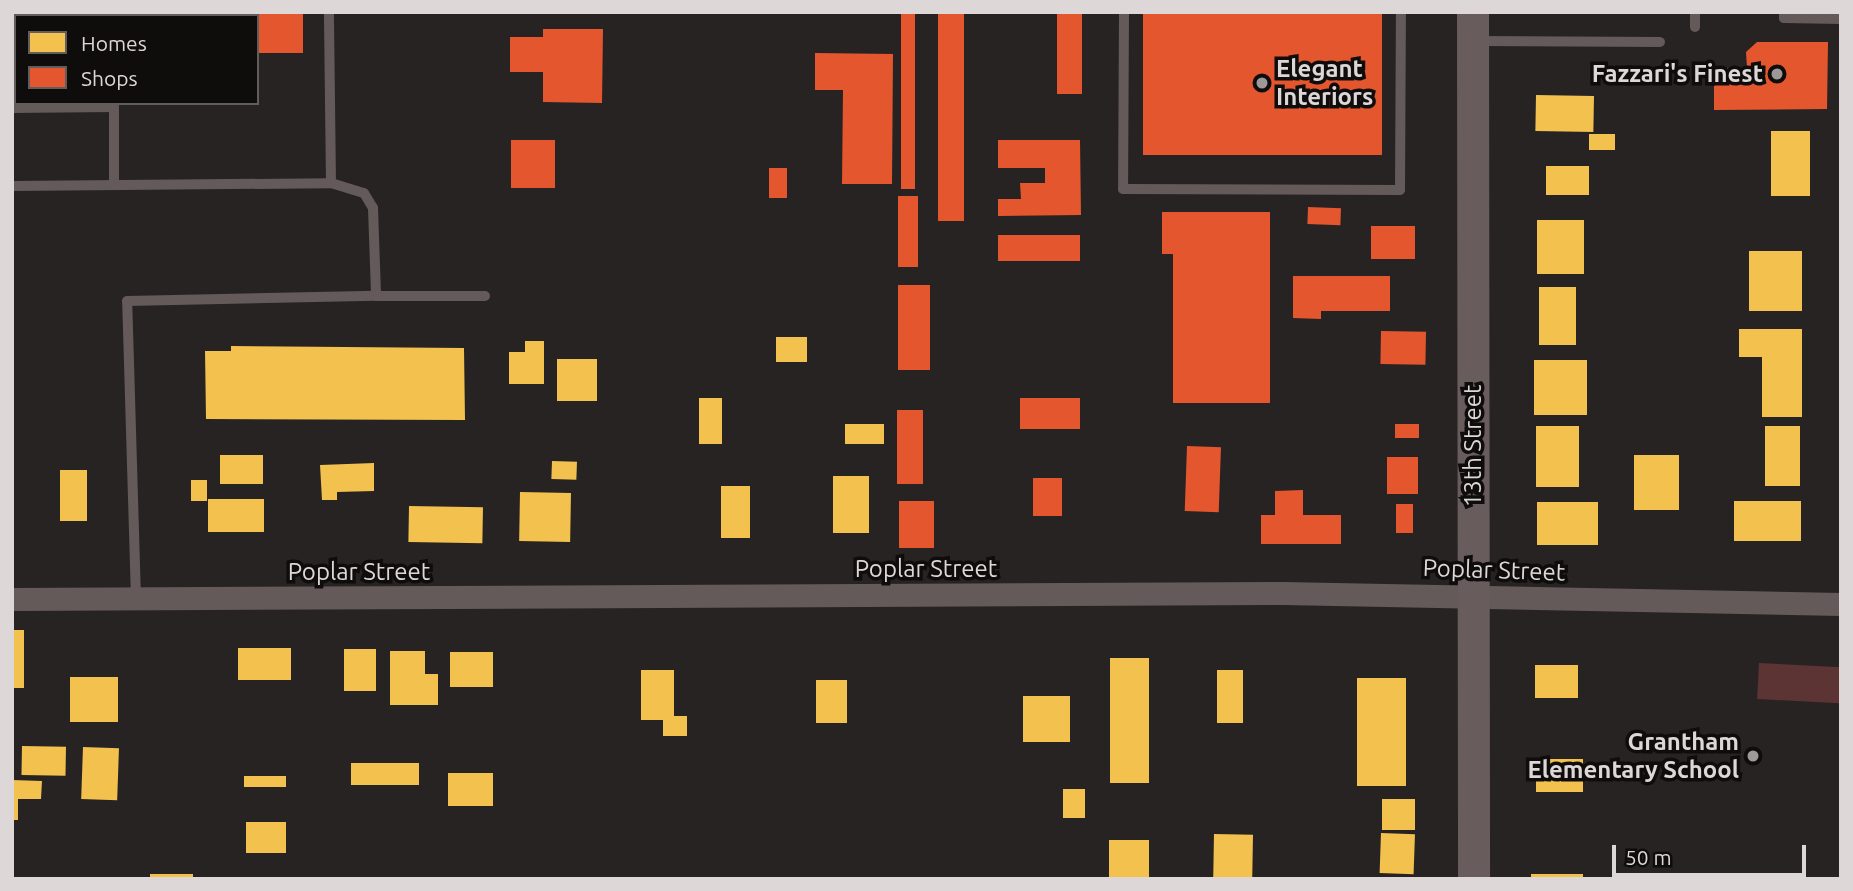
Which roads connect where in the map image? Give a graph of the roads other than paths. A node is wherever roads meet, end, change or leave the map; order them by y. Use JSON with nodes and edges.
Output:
{"nodes":[{"id":1,"x":329,"y":12,"type":"edge"},
{"id":2,"x":1124,"y":12,"type":"edge"},
{"id":3,"x":1401,"y":12,"type":"edge"},
{"id":4,"x":1695,"y":12,"type":"edge"},
{"id":5,"x":1784,"y":12,"type":"edge"},
{"id":6,"x":1841,"y":19,"type":"edge"},
{"id":7,"x":1473,"y":27,"type":"edge"},
{"id":8,"x":1695,"y":27,"type":"dead end"},
{"id":9,"x":1660,"y":42,"type":"dead end"},
{"id":10,"x":12,"y":108,"type":"edge"},
{"id":11,"x":331,"y":183,"type":"junction"},
{"id":12,"x":114,"y":185,"type":"junction"},
{"id":13,"x":12,"y":186,"type":"edge"},
{"id":14,"x":376,"y":296,"type":"junction"},
{"id":15,"x":485,"y":296,"type":"dead end"},
{"id":16,"x":1473,"y":594,"type":"junction"},
{"id":17,"x":12,"y":599,"type":"edge"},
{"id":18,"x":136,"y":599,"type":"junction"},
{"id":19,"x":1841,"y":604,"type":"edge"},
{"id":20,"x":1474,"y":879,"type":"edge"}],
"edges":[{"from":1,"to":11,"type":"lane"},
{"from":2,"to":3,"type":"lane"},
{"from":4,"to":8,"type":"lane"},
{"from":5,"to":6,"type":"lane"},
{"from":7,"to":9,"type":"lane"},
{"from":7,"to":16,"type":"main road","name":"13th Street"},
{"from":10,"to":12,"type":"lane"},
{"from":11,"to":12,"type":"lane"},
{"from":11,"to":14,"type":"lane"},
{"from":12,"to":13,"type":"lane"},
{"from":14,"to":15,"type":"lane"},
{"from":14,"to":18,"type":"lane"},
{"from":16,"to":18,"type":"street","name":"Poplar Street"},
{"from":16,"to":19,"type":"street","name":"Poplar Street"},
{"from":16,"to":20,"type":"main road","name":"13th Street"},
{"from":17,"to":18,"type":"street","name":"Poplar Street"}]}
